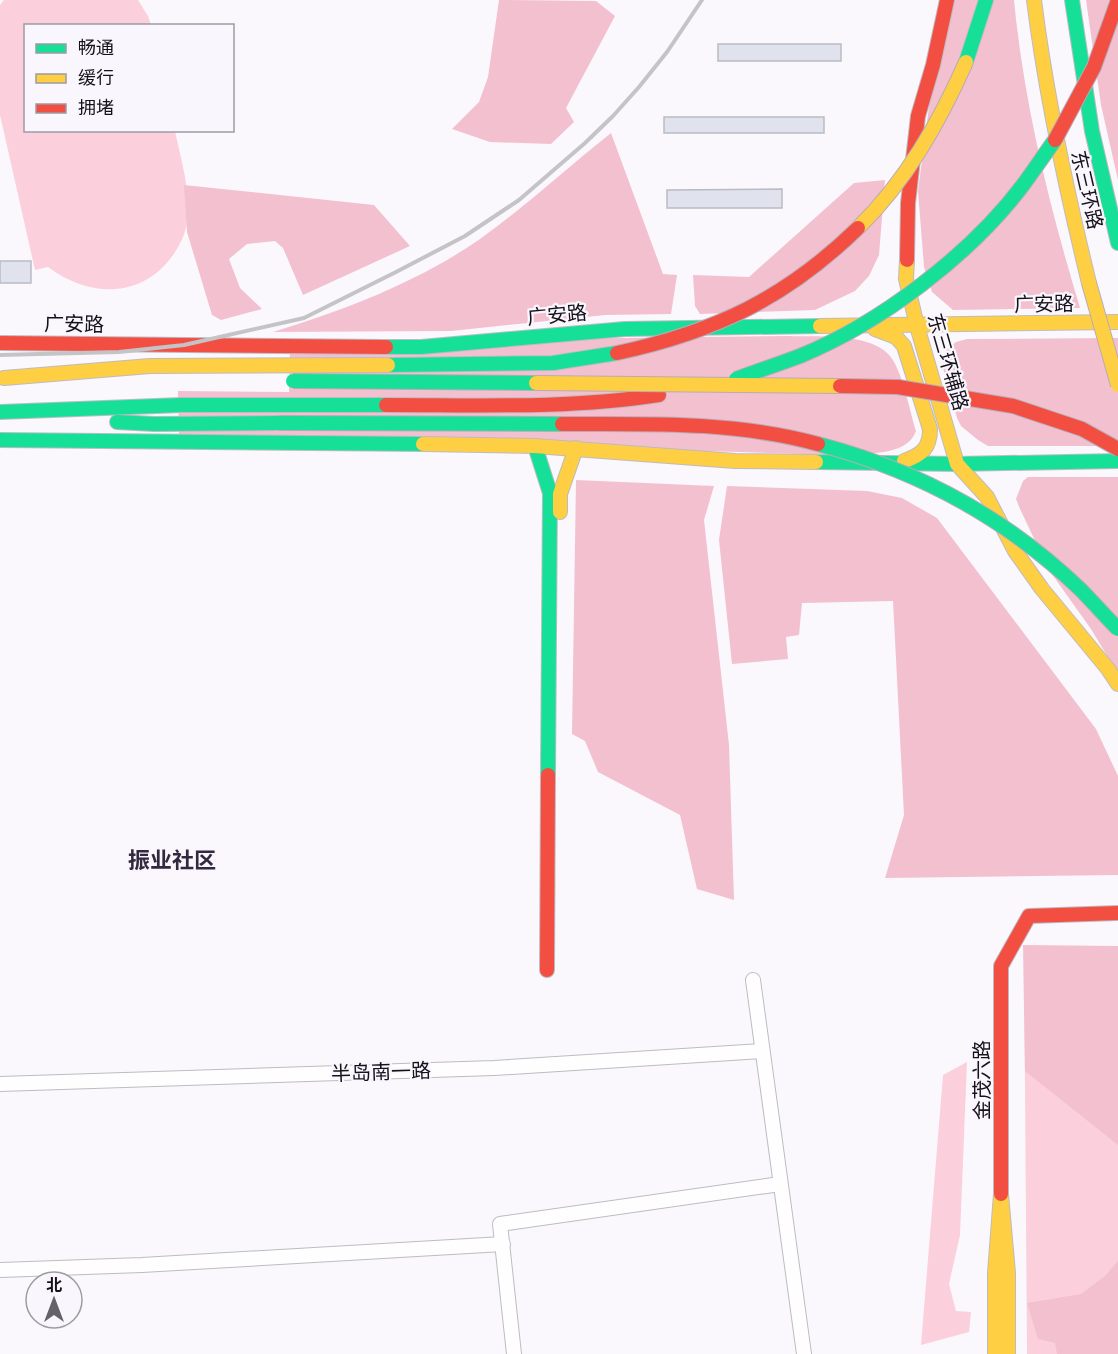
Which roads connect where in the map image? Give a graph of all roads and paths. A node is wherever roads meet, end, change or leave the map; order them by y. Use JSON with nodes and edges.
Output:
{"nodes":[{"id":1,"x":947,"y":0,"type":"edge"},
{"id":2,"x":986,"y":0,"type":"edge"},
{"id":3,"x":1034,"y":0,"type":"edge"},
{"id":4,"x":1071,"y":0,"type":"edge"},
{"id":5,"x":1118,"y":0,"type":"edge"},
{"id":6,"x":1118,"y":243,"type":"edge"},
{"id":7,"x":1118,"y":322,"type":"edge"},
{"id":8,"x":917,"y":326,"type":"junction"},
{"id":9,"x":865,"y":327,"type":"junction"},
{"id":10,"x":0,"y":342,"type":"edge"},
{"id":11,"x":260,"y":345,"type":"junction"},
{"id":12,"x":150,"y":366,"type":"junction"},
{"id":13,"x":2,"y":378,"type":"edge"},
{"id":14,"x":189,"y":380,"type":"dead end"},
{"id":15,"x":287,"y":381,"type":"dead end"},
{"id":16,"x":1118,"y":385,"type":"edge"},
{"id":17,"x":0,"y":413,"type":"edge"},
{"id":18,"x":0,"y":440,"type":"edge"},
{"id":19,"x":535,"y":446,"type":"junction"},
{"id":20,"x":576,"y":448,"type":"junction"},
{"id":21,"x":1118,"y":449,"type":"edge"},
{"id":22,"x":1118,"y":461,"type":"edge"},
{"id":23,"x":896,"y":463,"type":"junction"},
{"id":24,"x":957,"y":464,"type":"junction"},
{"id":25,"x":1118,"y":629,"type":"edge"},
{"id":26,"x":1118,"y":684,"type":"edge"},
{"id":27,"x":1118,"y":914,"type":"edge"},
{"id":28,"x":753,"y":980,"type":"dead end"},
{"id":29,"x":762,"y":1051,"type":"junction"},
{"id":30,"x":0,"y":1084,"type":"edge"},
{"id":31,"x":780,"y":1184,"type":"junction"},
{"id":32,"x":1002,"y":1194,"type":"junction"},
{"id":33,"x":503,"y":1244,"type":"junction"},
{"id":34,"x":0,"y":1270,"type":"edge"},
{"id":35,"x":514,"y":1354,"type":"edge"},
{"id":36,"x":804,"y":1354,"type":"edge"},
{"id":37,"x":995,"y":1354,"type":"edge"},
{"id":38,"x":1008,"y":1354,"type":"edge"}],
"edges":[{"from":1,"to":8,"type":"main road","name":"东三环辅路"},
{"from":2,"to":12,"type":"main road","bridge":true},
{"from":3,"to":16,"type":"main road","name":"东三环路","bridge":true},
{"from":4,"to":6,"type":"main road","name":"东三环路"},
{"from":5,"to":17,"type":"main road","bridge":true},
{"from":7,"to":8,"type":"main road","name":"广安路"},
{"from":8,"to":9,"type":"main road","name":"广安路"},
{"from":8,"to":24,"type":"main road","name":"东三环辅路"},
{"from":9,"to":11,"type":"main road","name":"广安路"},
{"from":9,"to":23,"type":"main road"},
{"from":10,"to":11,"type":"main road","name":"广安路"},
{"from":11,"to":12,"type":"main road"},
{"from":12,"to":13,"type":"main road"},
{"from":13,"to":14,"type":"main road"},
{"from":15,"to":21,"type":"main road","bridge":true},
{"from":17,"to":25,"type":"main road","bridge":true},
{"from":18,"to":19,"type":"main road"},
{"from":19,"to":20,"type":"main road"},
{"from":19,"to":20,"type":"main road"},
{"from":20,"to":23,"type":"main road"},
{"from":22,"to":24,"type":"main road"},
{"from":23,"to":24,"type":"main road"},
{"from":24,"to":26,"type":"main road","name":"东三环辅路"},
{"from":27,"to":32,"type":"main road","name":"金茂六路"},
{"from":28,"to":29,"type":"street"},
{"from":29,"to":30,"type":"street","name":"半岛南一路"},
{"from":29,"to":31,"type":"street"},
{"from":31,"to":33,"type":"street"},
{"from":31,"to":36,"type":"street"},
{"from":32,"to":37,"type":"main road","name":"金茂六路"},
{"from":32,"to":38,"type":"main road","name":"金茂六路"},
{"from":33,"to":34,"type":"street"},
{"from":33,"to":35,"type":"street"}]}
